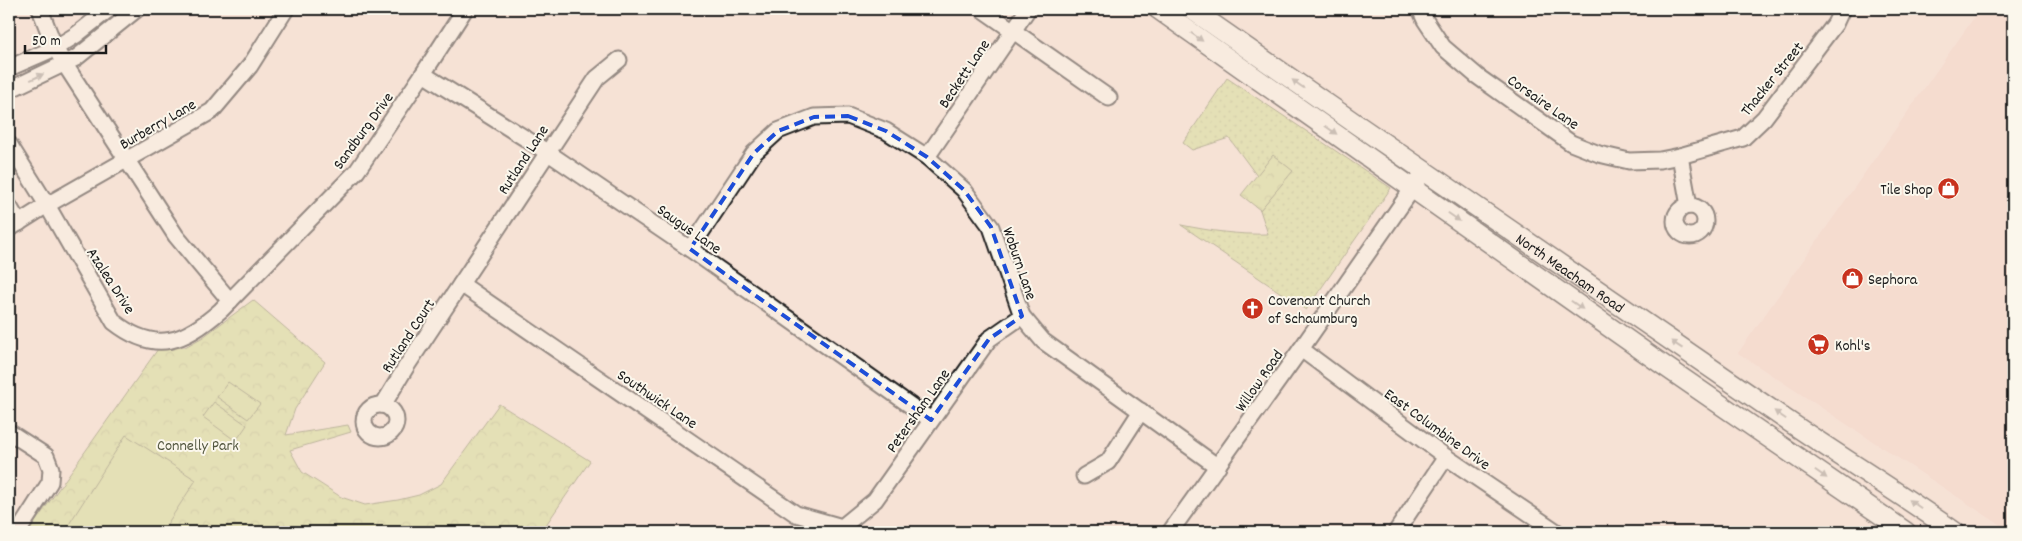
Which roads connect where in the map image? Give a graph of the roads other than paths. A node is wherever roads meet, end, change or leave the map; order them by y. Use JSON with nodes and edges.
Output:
{"nodes":[{"id":1,"x":40,"y":9,"type":"edge"},
{"id":2,"x":109,"y":9,"type":"edge"},
{"id":3,"x":137,"y":9,"type":"edge"},
{"id":4,"x":286,"y":9,"type":"edge"},
{"id":5,"x":465,"y":9,"type":"edge"},
{"id":6,"x":982,"y":9,"type":"edge"},
{"id":7,"x":1028,"y":9,"type":"edge"},
{"id":8,"x":1158,"y":9,"type":"edge"},
{"id":9,"x":1191,"y":9,"type":"edge"},
{"id":10,"x":1420,"y":9,"type":"edge"},
{"id":11,"x":1842,"y":9,"type":"edge"},
{"id":12,"x":1013,"y":30,"type":"junction"},
{"id":13,"x":55,"y":48,"type":"junction"},
{"id":14,"x":619,"y":60,"type":"dead end"},
{"id":15,"x":64,"y":63,"type":"junction"},
{"id":16,"x":9,"y":68,"type":"edge"},
{"id":17,"x":423,"y":74,"type":"junction"},
{"id":18,"x":9,"y":90,"type":"edge"},
{"id":19,"x":1109,"y":98,"type":"dead end"},
{"id":20,"x":9,"y":144,"type":"edge"},
{"id":21,"x":547,"y":152,"type":"junction"},
{"id":22,"x":1680,"y":156,"type":"junction"},
{"id":23,"x":927,"y":157,"type":"junction"},
{"id":24,"x":127,"y":160,"type":"junction"},
{"id":25,"x":1424,"y":172,"type":"junction"},
{"id":26,"x":1414,"y":188,"type":"junction"},
{"id":27,"x":47,"y":205,"type":"junction"},
{"id":28,"x":9,"y":206,"type":"edge"},
{"id":29,"x":1689,"y":206,"type":"dead end"},
{"id":30,"x":14,"y":226,"type":"edge"},
{"id":31,"x":690,"y":249,"type":"junction"},
{"id":32,"x":461,"y":284,"type":"junction"},
{"id":33,"x":230,"y":301,"type":"junction"},
{"id":34,"x":1022,"y":316,"type":"junction"},
{"id":35,"x":1301,"y":349,"type":"junction"},
{"id":36,"x":384,"y":405,"type":"dead end"},
{"id":37,"x":1141,"y":411,"type":"junction"},
{"id":38,"x":931,"y":420,"type":"junction"},
{"id":39,"x":9,"y":432,"type":"edge"},
{"id":40,"x":1446,"y":456,"type":"junction"},
{"id":41,"x":1218,"y":467,"type":"junction"},
{"id":42,"x":1084,"y":476,"type":"dead end"},
{"id":43,"x":842,"y":527,"type":"joint"},
{"id":44,"x":18,"y":532,"type":"edge"},
{"id":45,"x":1170,"y":532,"type":"edge"},
{"id":46,"x":1396,"y":532,"type":"edge"},
{"id":47,"x":1557,"y":532,"type":"edge"},
{"id":48,"x":1906,"y":532,"type":"edge"},
{"id":49,"x":1955,"y":532,"type":"edge"}],
"edges":[{"from":1,"to":13,"type":"street"},
{"from":2,"to":13,"type":"street"},
{"from":3,"to":15,"type":"street"},
{"from":4,"to":24,"type":"street","name":"Burberry Lane"},
{"from":5,"to":17,"type":"street","name":"Sandburg Drive"},
{"from":6,"to":12,"type":"street"},
{"from":7,"to":12,"type":"street","name":"Beckett Lane"},
{"from":8,"to":26,"type":"main road","name":"North Meacham Road","one_way":true},
{"from":25,"to":9,"type":"main road","name":"North Meacham Road","one_way":true},
{"from":10,"to":22,"type":"street","name":"Corsaire Lane"},
{"from":11,"to":22,"type":"street","name":"Thacker Street"},
{"from":12,"to":19,"type":"street"},
{"from":12,"to":23,"type":"street","name":"Beckett Lane"},
{"from":13,"to":15,"type":"street"},
{"from":13,"to":16,"type":"street"},
{"from":14,"to":21,"type":"street","name":"Rutland Lane"},
{"from":18,"to":15,"type":"street","one_way":true},
{"from":15,"to":24,"type":"street"},
{"from":17,"to":21,"type":"street","name":"Saugus Lane"},
{"from":17,"to":33,"type":"street","name":"Sandburg Drive"},
{"from":20,"to":27,"type":"street","name":"Azalea Drive"},
{"from":21,"to":31,"type":"street","name":"Saugus Lane"},
{"from":21,"to":32,"type":"street","name":"Rutland Lane"},
{"from":22,"to":29,"type":"street"},
{"from":23,"to":31,"type":"street","name":"Woburn Lane"},
{"from":23,"to":34,"type":"street","name":"Woburn Lane"},
{"from":24,"to":27,"type":"street","name":"Burberry Lane"},
{"from":24,"to":33,"type":"street"},
{"from":25,"to":26,"type":"street","name":"Willow Road"},
{"from":49,"to":25,"type":"main road","name":"North Meacham Road","one_way":true},
{"from":26,"to":35,"type":"street","name":"Willow Road"},
{"from":26,"to":48,"type":"main road","name":"North Meacham Road","one_way":true},
{"from":27,"to":30,"type":"street","name":"Burberry Lane"},
{"from":27,"to":33,"type":"street","name":"Azalea Drive"},
{"from":28,"to":30,"type":"street"},
{"from":31,"to":38,"type":"street","name":"Saugus Lane"},
{"from":32,"to":36,"type":"street","name":"Rutland Court"},
{"from":32,"to":43,"type":"street","name":"Southwick Lane"},
{"from":34,"to":37,"type":"street","name":"Woburn Lane"},
{"from":34,"to":38,"type":"street","name":"Petersham Lane"},
{"from":35,"to":40,"type":"street","name":"East Columbine Drive"},
{"from":35,"to":41,"type":"street","name":"Willow Road"},
{"from":37,"to":41,"type":"street","name":"Woburn Lane"},
{"from":37,"to":42,"type":"street"},
{"from":38,"to":43,"type":"street","name":"Petersham Lane"},
{"from":39,"to":44,"type":"street"},
{"from":40,"to":46,"type":"street"},
{"from":40,"to":47,"type":"street","name":"East Columbine Drive"},
{"from":41,"to":45,"type":"street","name":"Willow Road"}]}
